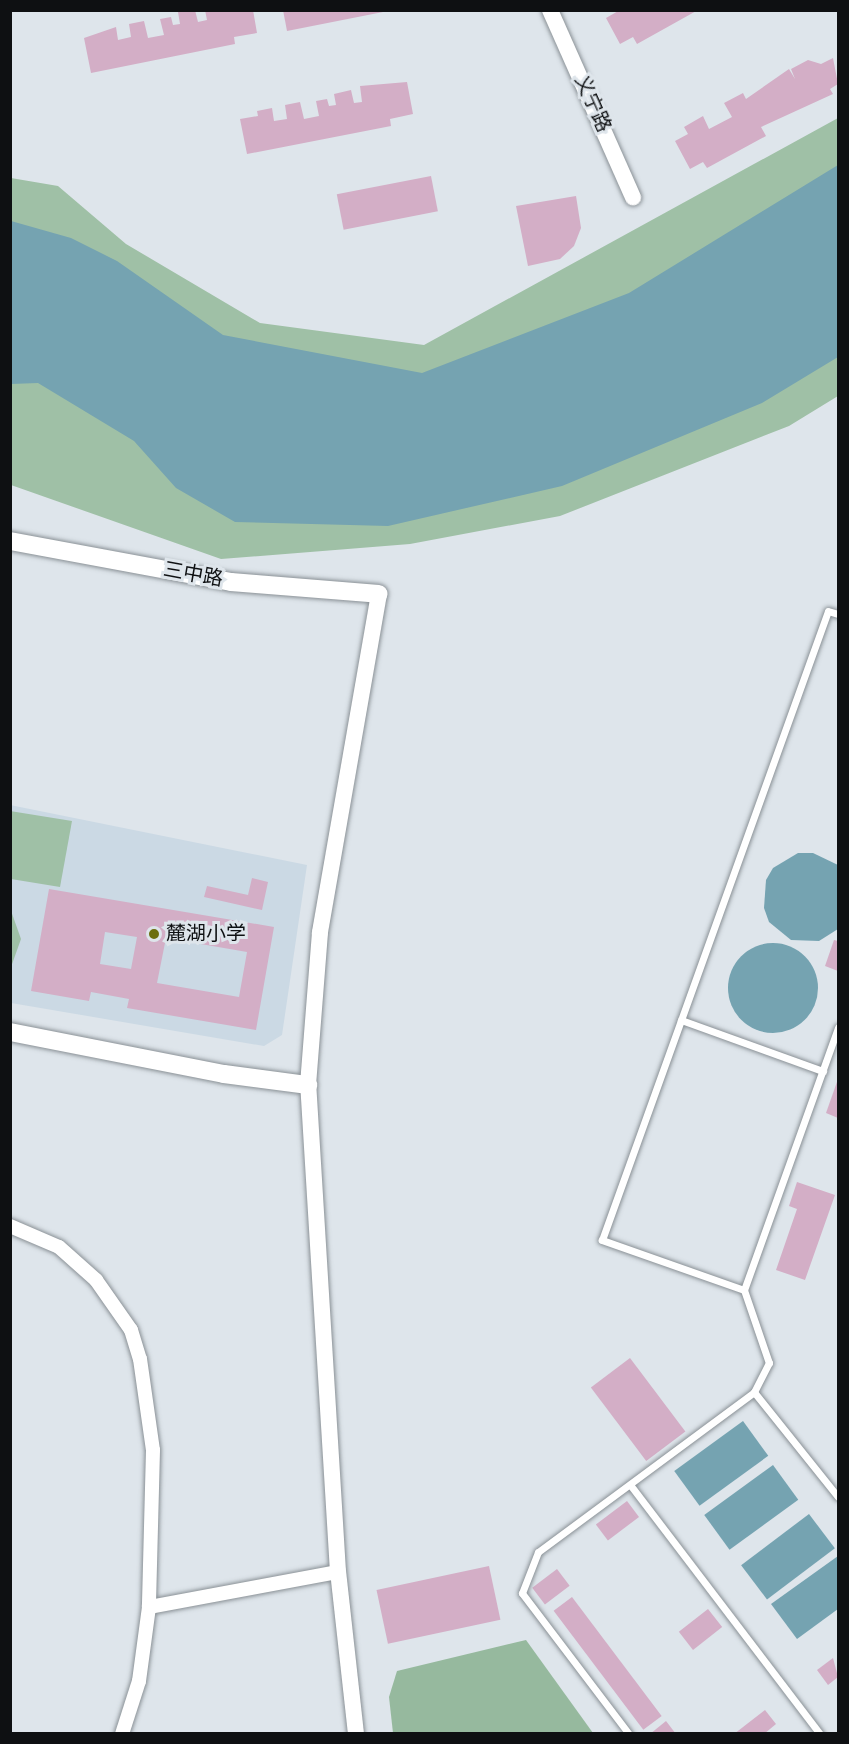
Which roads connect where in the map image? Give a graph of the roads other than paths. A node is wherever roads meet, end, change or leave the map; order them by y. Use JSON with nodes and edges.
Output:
{"nodes":[{"id":1,"x":550,"y":10,"type":"edge"},
{"id":2,"x":633,"y":197,"type":"dead end"},
{"id":3,"x":10,"y":541,"type":"edge"},
{"id":4,"x":379,"y":594,"type":"joint"},
{"id":5,"x":838,"y":614,"type":"edge"},
{"id":6,"x":681,"y":1020,"type":"junction"},
{"id":7,"x":838,"y":1027,"type":"edge"},
{"id":8,"x":10,"y":1032,"type":"edge"},
{"id":9,"x":823,"y":1071,"type":"junction"},
{"id":10,"x":308,"y":1085,"type":"junction"},
{"id":11,"x":10,"y":1226,"type":"edge"},
{"id":12,"x":744,"y":1290,"type":"junction"},
{"id":13,"x":754,"y":1392,"type":"junction"},
{"id":14,"x":631,"y":1486,"type":"junction"},
{"id":15,"x":838,"y":1497,"type":"edge"},
{"id":16,"x":338,"y":1572,"type":"junction"},
{"id":17,"x":149,"y":1607,"type":"junction"},
{"id":18,"x":122,"y":1734,"type":"edge"},
{"id":19,"x":356,"y":1734,"type":"edge"},
{"id":20,"x":629,"y":1734,"type":"edge"},
{"id":21,"x":820,"y":1734,"type":"edge"}],
"edges":[{"from":1,"to":2,"type":"street","name":"义宁路"},
{"from":3,"to":4,"type":"main road","name":"三中路"},
{"from":4,"to":10,"type":"street"},
{"from":5,"to":6,"type":"lane"},
{"from":6,"to":9,"type":"lane"},
{"from":6,"to":12,"type":"lane"},
{"from":7,"to":9,"type":"lane"},
{"from":8,"to":10,"type":"main road"},
{"from":9,"to":12,"type":"lane"},
{"from":10,"to":16,"type":"street"},
{"from":11,"to":17,"type":"street"},
{"from":12,"to":13,"type":"lane"},
{"from":13,"to":14,"type":"lane"},
{"from":13,"to":15,"type":"lane"},
{"from":14,"to":20,"type":"lane"},
{"from":14,"to":21,"type":"lane"},
{"from":16,"to":17,"type":"street"},
{"from":16,"to":19,"type":"street"},
{"from":17,"to":18,"type":"street"}]}
